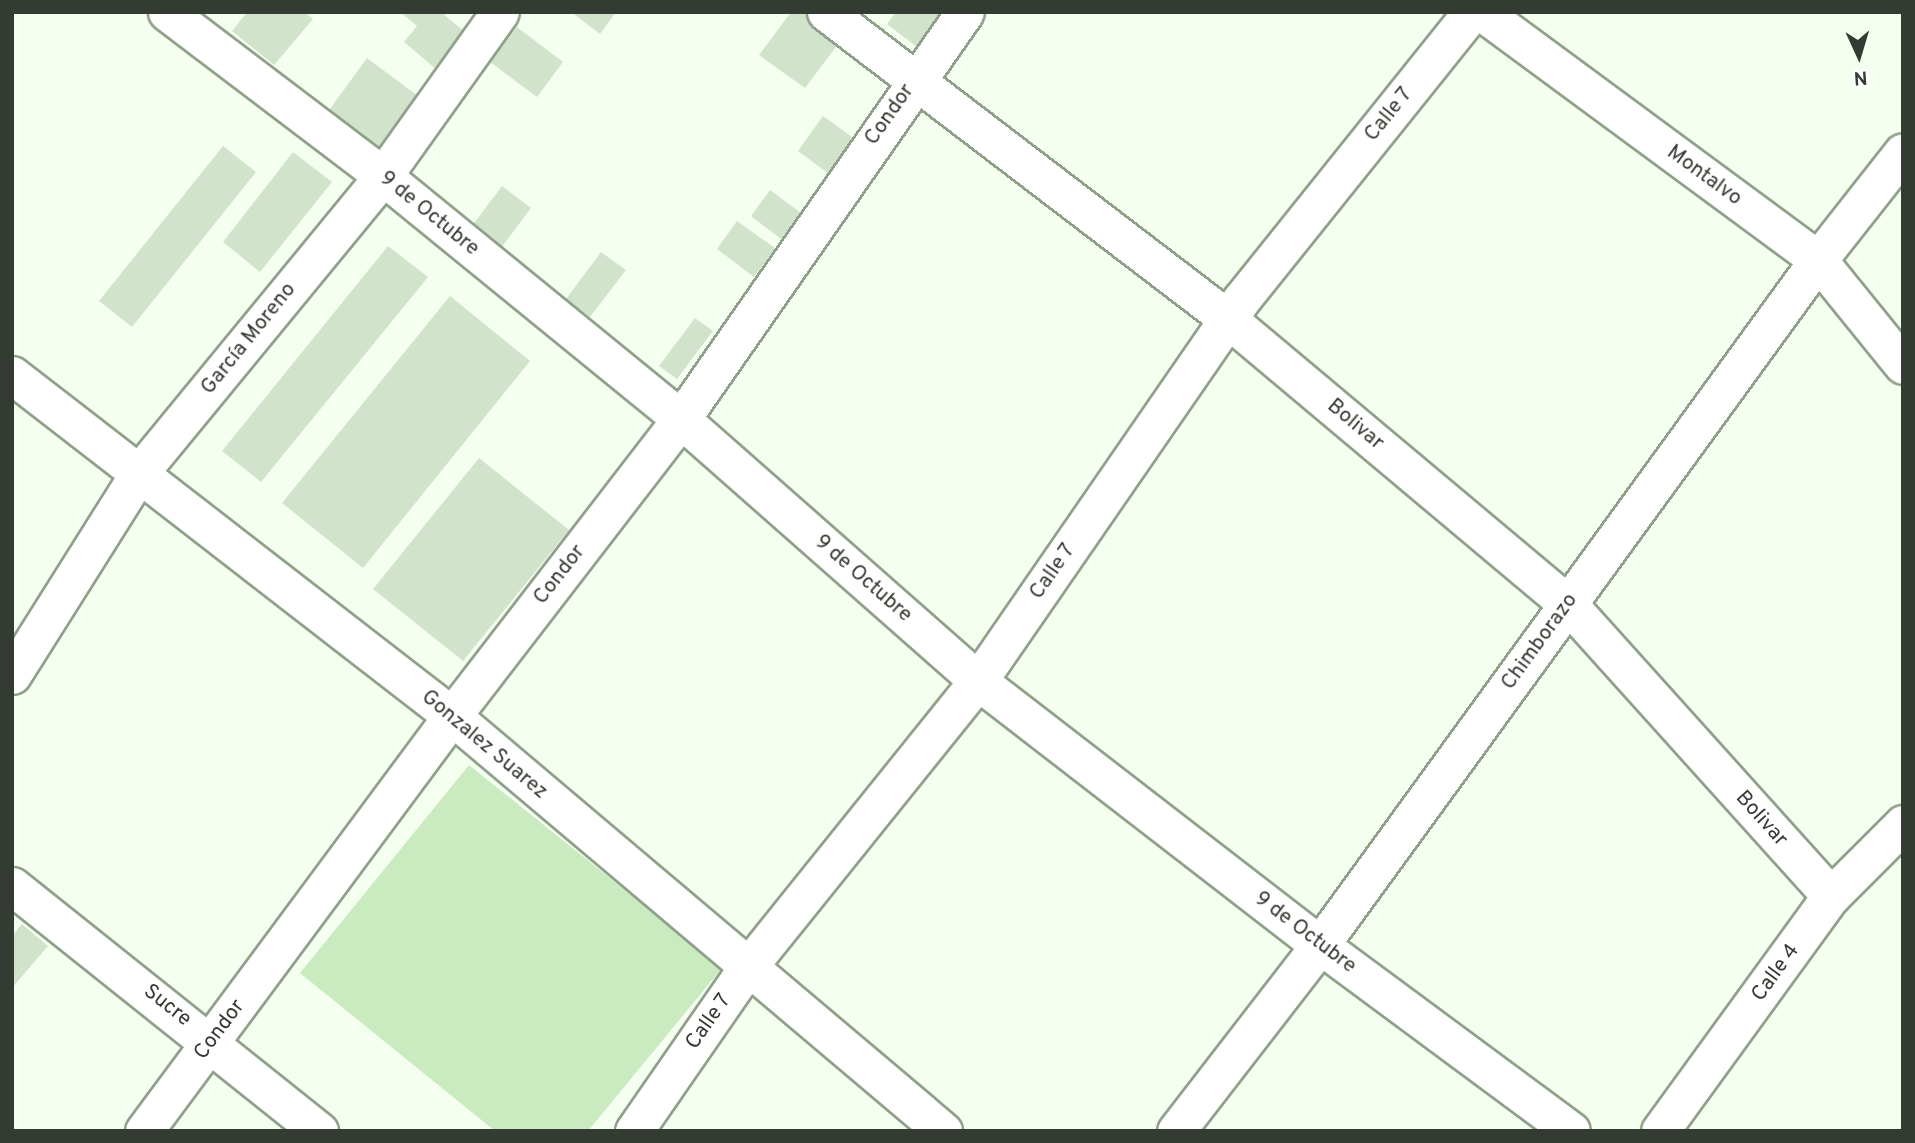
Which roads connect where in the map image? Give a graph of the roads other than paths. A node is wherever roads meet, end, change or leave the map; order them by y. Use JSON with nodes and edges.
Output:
{"nodes":[{"id":1,"x":167,"y":12,"type":"edge"},
{"id":2,"x":500,"y":12,"type":"edge"},
{"id":3,"x":826,"y":12,"type":"edge"},
{"id":4,"x":965,"y":12,"type":"edge"},
{"id":5,"x":1472,"y":12,"type":"edge"},
{"id":6,"x":1482,"y":12,"type":"edge"},
{"id":7,"x":914,"y":80,"type":"junction"},
{"id":8,"x":1903,"y":152,"type":"edge"},
{"id":9,"x":383,"y":176,"type":"junction"},
{"id":10,"x":1818,"y":260,"type":"junction"},
{"id":11,"x":1228,"y":318,"type":"junction"},
{"id":12,"x":1903,"y":365,"type":"edge"},
{"id":13,"x":12,"y":375,"type":"edge"},
{"id":14,"x":681,"y":419,"type":"junction"},
{"id":15,"x":140,"y":472,"type":"junction"},
{"id":16,"x":1568,"y":604,"type":"junction"},
{"id":17,"x":12,"y":676,"type":"edge"},
{"id":18,"x":978,"y":681,"type":"junction"},
{"id":19,"x":452,"y":716,"type":"junction"},
{"id":20,"x":1903,"y":824,"type":"edge"},
{"id":21,"x":12,"y":886,"type":"edge"},
{"id":22,"x":1831,"y":896,"type":"junction"},
{"id":23,"x":1320,"y":945,"type":"junction"},
{"id":24,"x":747,"y":968,"type":"junction"},
{"id":25,"x":212,"y":1041,"type":"junction"},
{"id":26,"x":144,"y":1131,"type":"edge"},
{"id":27,"x":319,"y":1131,"type":"edge"},
{"id":28,"x":634,"y":1131,"type":"edge"},
{"id":29,"x":943,"y":1131,"type":"edge"},
{"id":30,"x":1176,"y":1131,"type":"edge"},
{"id":31,"x":1571,"y":1131,"type":"edge"},
{"id":32,"x":1660,"y":1131,"type":"edge"}],
"edges":[{"from":1,"to":9,"type":"street","name":"9 de Octubre"},
{"from":2,"to":9,"type":"street","name":"García Moreno"},
{"from":3,"to":7,"type":"street","name":"Bolivar"},
{"from":4,"to":7,"type":"street","name":"Condor"},
{"from":5,"to":11,"type":"street","name":"Calle 7"},
{"from":6,"to":10,"type":"street","name":"Montalvo"},
{"from":7,"to":11,"type":"street","name":"Bolivar"},
{"from":7,"to":14,"type":"street","name":"Condor"},
{"from":8,"to":10,"type":"street","name":"Chimborazo"},
{"from":9,"to":14,"type":"street","name":"9 de Octubre"},
{"from":9,"to":15,"type":"street","name":"García Moreno"},
{"from":10,"to":12,"type":"street","name":"Montalvo"},
{"from":10,"to":16,"type":"street","name":"Chimborazo"},
{"from":11,"to":16,"type":"street","name":"Bolivar"},
{"from":11,"to":18,"type":"street","name":"Calle 7"},
{"from":13,"to":15,"type":"street","name":"Gonzalez Suarez"},
{"from":14,"to":18,"type":"street","name":"9 de Octubre"},
{"from":14,"to":19,"type":"street","name":"Condor"},
{"from":15,"to":17,"type":"street","name":"García Moreno"},
{"from":15,"to":19,"type":"street","name":"Gonzalez Suarez"},
{"from":16,"to":22,"type":"street","name":"Bolivar"},
{"from":16,"to":23,"type":"street","name":"Chimborazo"},
{"from":18,"to":23,"type":"street","name":"9 de Octubre"},
{"from":18,"to":24,"type":"street","name":"Calle 7"},
{"from":19,"to":24,"type":"street","name":"Gonzalez Suarez"},
{"from":19,"to":25,"type":"street","name":"Condor"},
{"from":20,"to":22,"type":"street","name":"Calle 4"},
{"from":21,"to":25,"type":"street","name":"Sucre"},
{"from":22,"to":32,"type":"street","name":"Calle 4"},
{"from":23,"to":30,"type":"street","name":"Chimborazo"},
{"from":23,"to":31,"type":"street","name":"9 de Octubre"},
{"from":24,"to":28,"type":"street","name":"Calle 7"},
{"from":24,"to":29,"type":"street","name":"Gonzalez Suarez"},
{"from":25,"to":26,"type":"street","name":"Condor"},
{"from":25,"to":27,"type":"street","name":"Sucre"}]}
